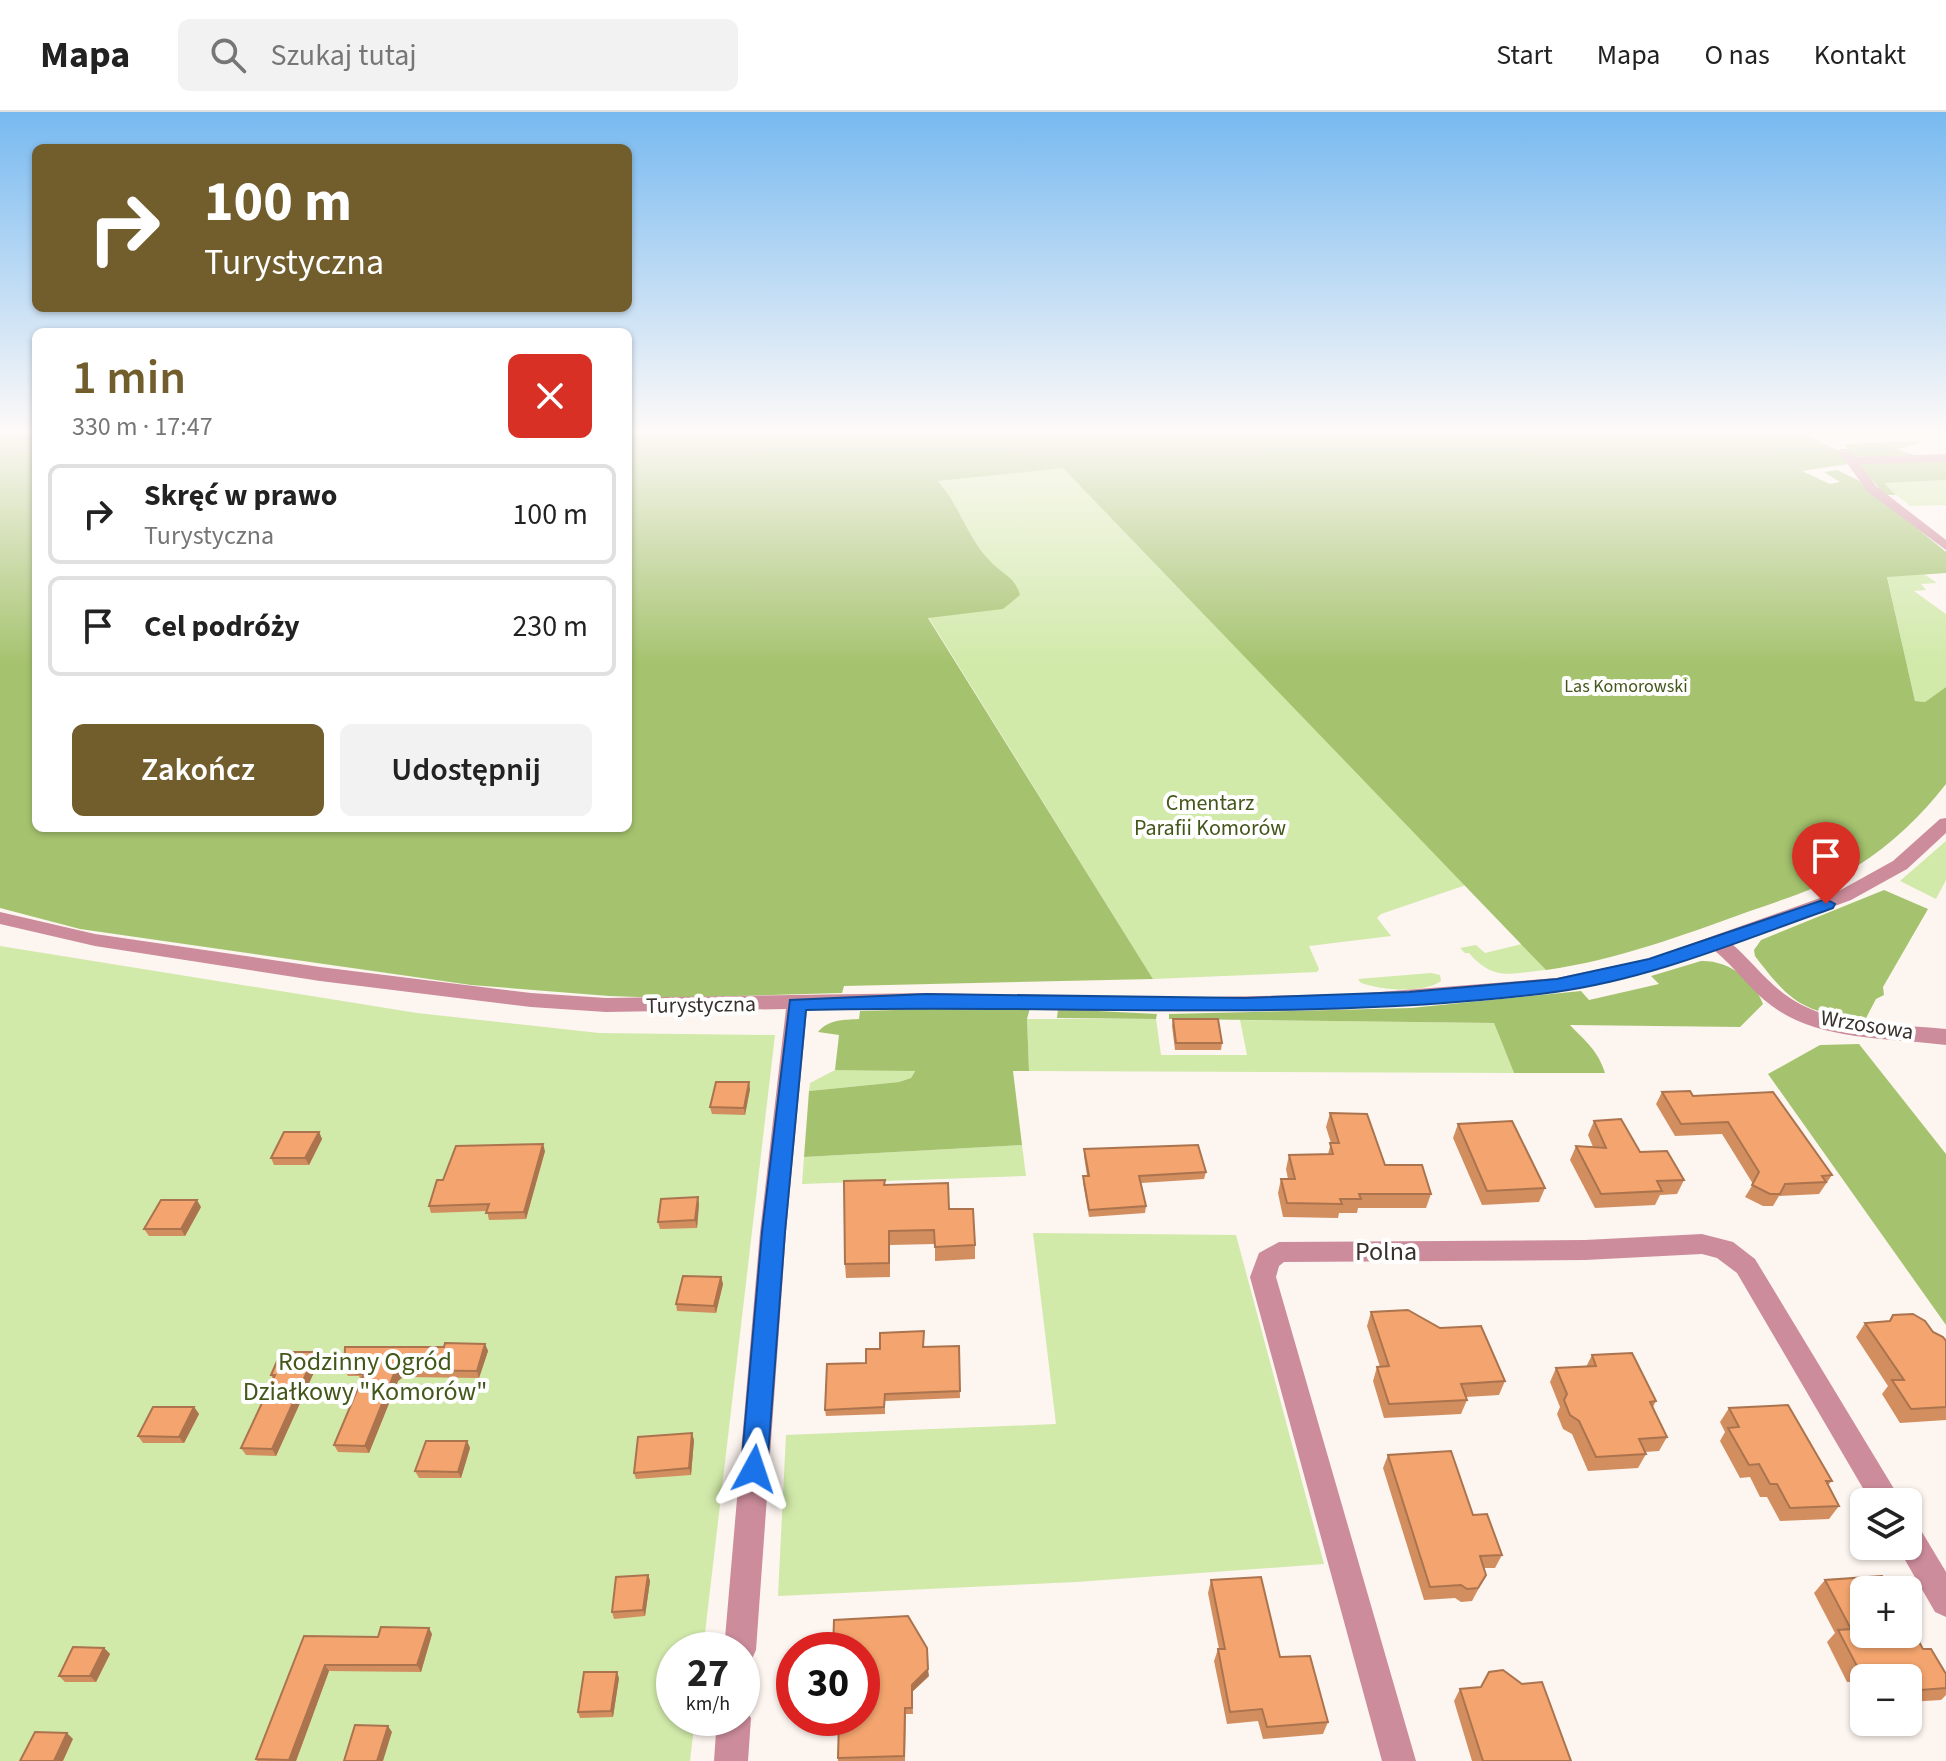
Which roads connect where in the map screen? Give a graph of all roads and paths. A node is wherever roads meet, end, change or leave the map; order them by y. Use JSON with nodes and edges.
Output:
{"nodes":[{"id":1,"x":1901,"y":511,"type":"edge"},
{"id":2,"x":1946,"y":546,"type":"edge"},
{"id":3,"x":1946,"y":823,"type":"edge"},
{"id":4,"x":0,"y":918,"type":"edge"},
{"id":5,"x":1718,"y":943,"type":"junction"},
{"id":6,"x":797,"y":1004,"type":"junction"},
{"id":7,"x":1946,"y":1037,"type":"edge"},
{"id":8,"x":1879,"y":1488,"type":"edge"},
{"id":9,"x":1922,"y":1560,"type":"edge"},
{"id":10,"x":1946,"y":1601,"type":"edge"},
{"id":11,"x":741,"y":1632,"type":"edge"},
{"id":12,"x":733,"y":1736,"type":"edge"},
{"id":13,"x":731,"y":1761,"type":"edge"},
{"id":14,"x":1399,"y":1761,"type":"edge"}],
"edges":[{"from":1,"to":2,"type":"street"},
{"from":3,"to":5,"type":"street","name":"Turystyczna"},
{"from":4,"to":6,"type":"street","name":"Turystyczna"},
{"from":5,"to":6,"type":"street","name":"Turystyczna"},
{"from":5,"to":7,"type":"street","name":"Wrzosowa"},
{"from":6,"to":11,"type":"street"},
{"from":8,"to":14,"type":"street","name":"Polna"},
{"from":9,"to":10,"type":"street"},
{"from":12,"to":13,"type":"street"}]}
